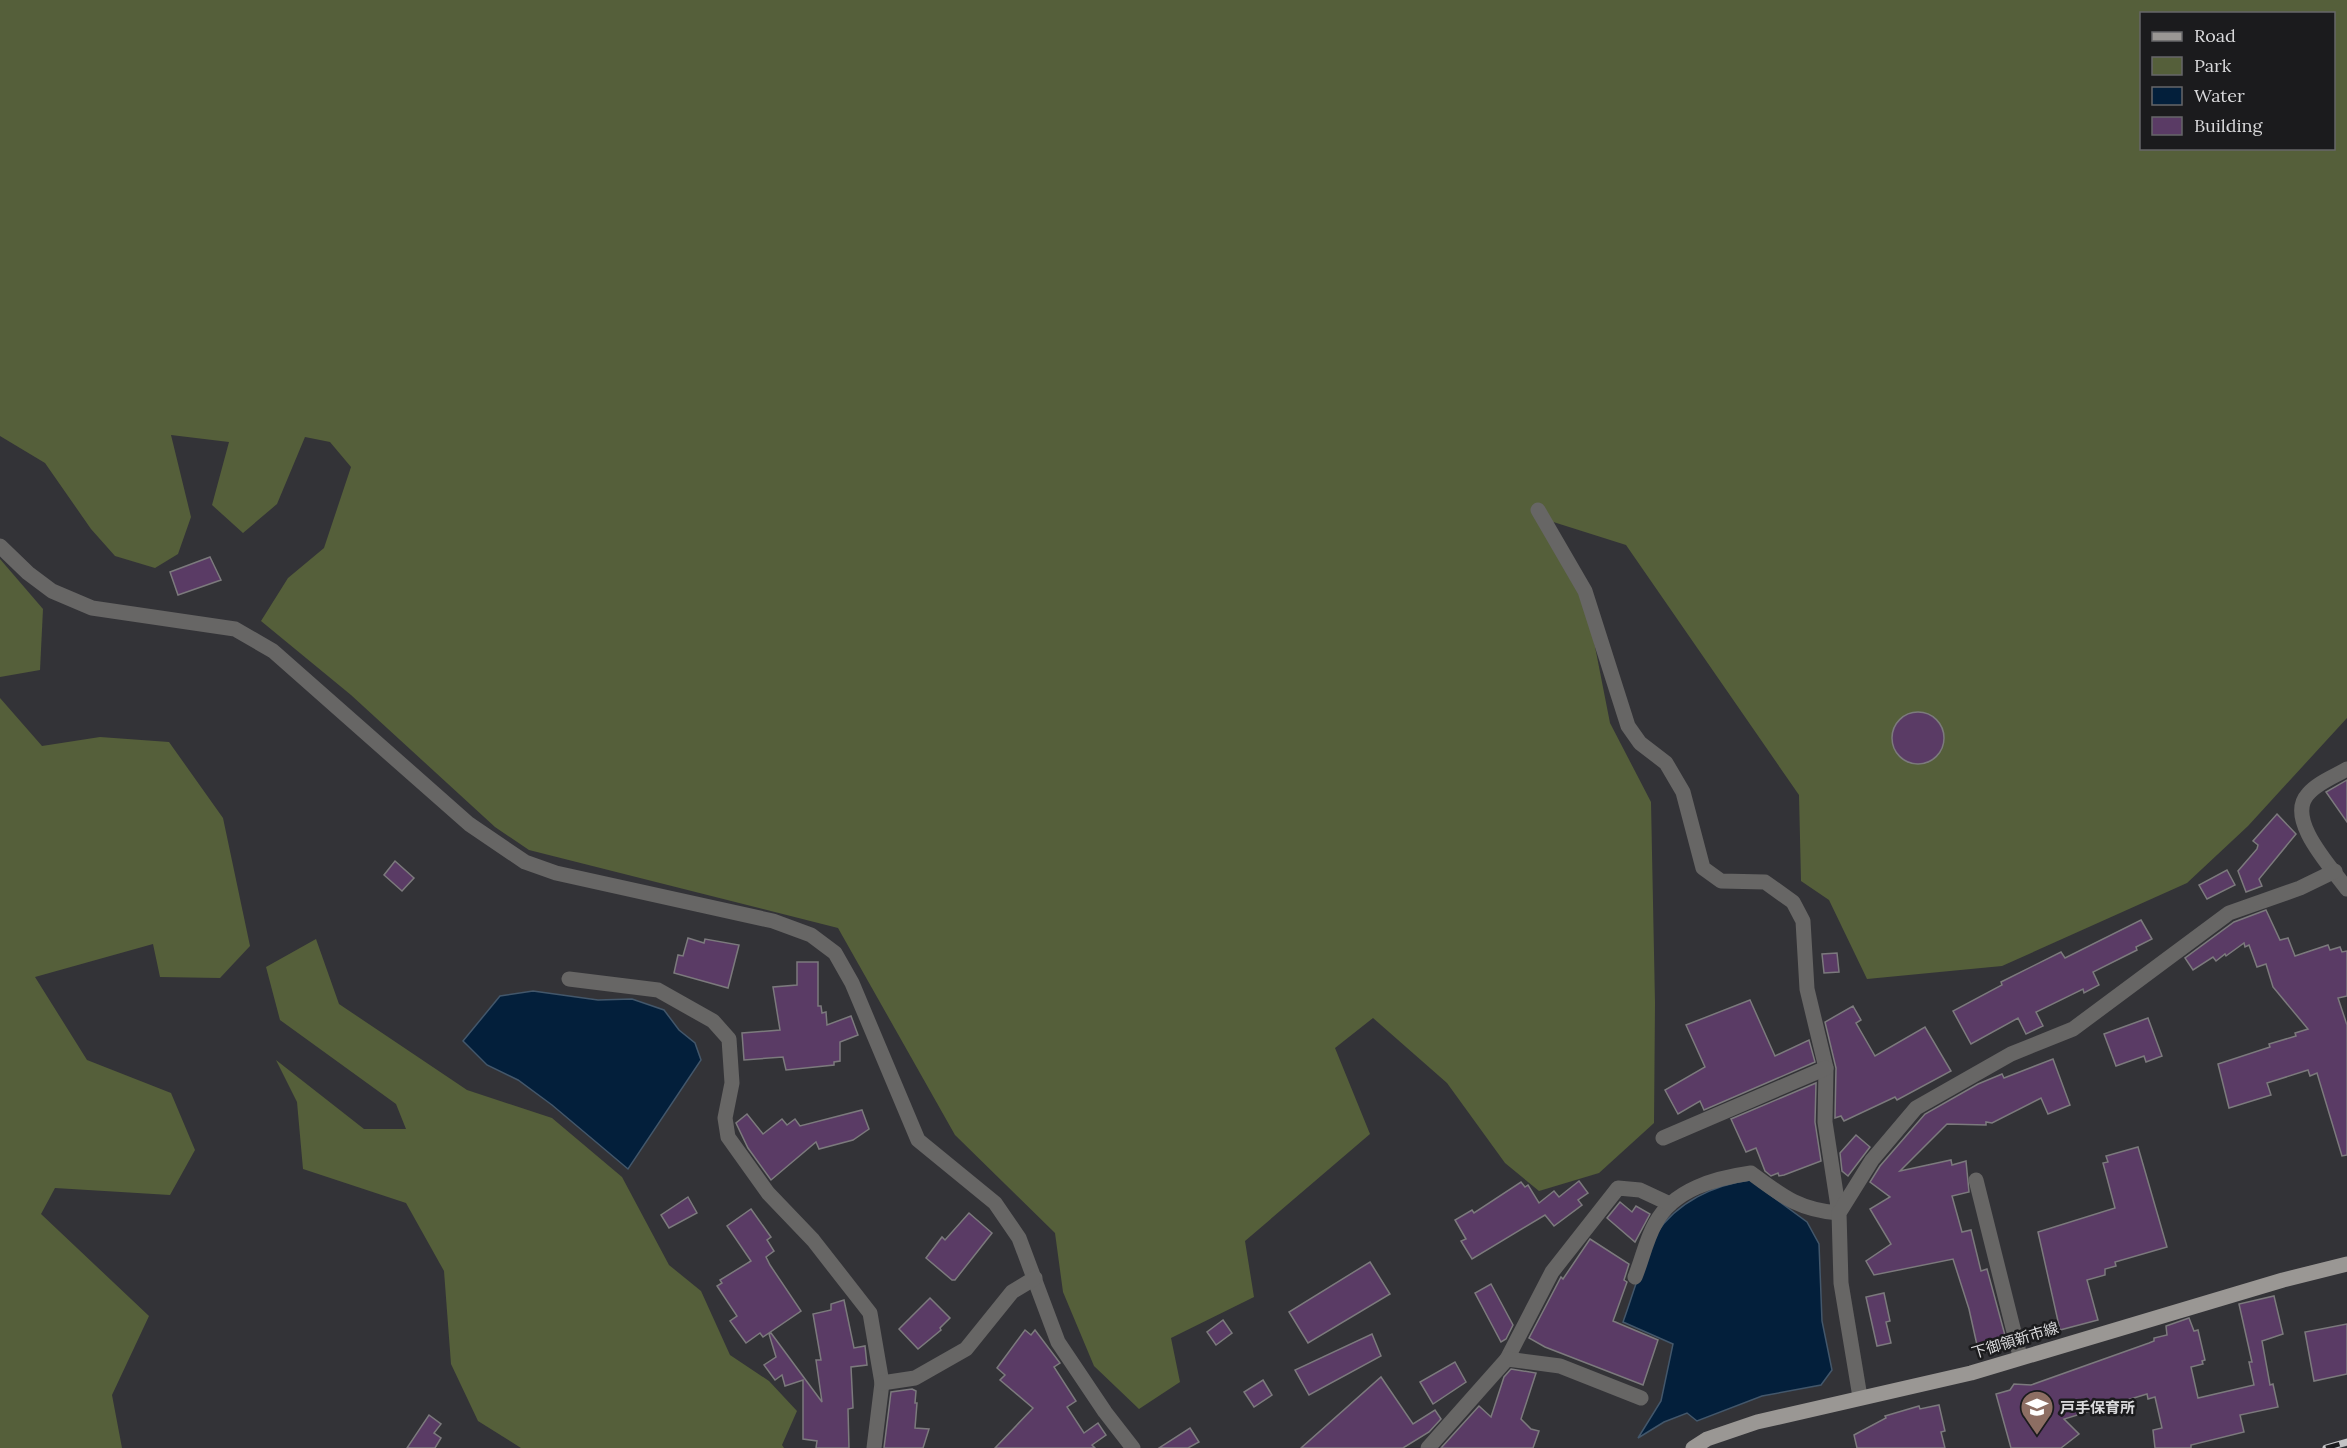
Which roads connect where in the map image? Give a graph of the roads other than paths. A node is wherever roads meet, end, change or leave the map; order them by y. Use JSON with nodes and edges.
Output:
{"nodes":[{"id":1,"x":1538,"y":510,"type":"dead end"},
{"id":2,"x":0,"y":546,"type":"edge"},
{"id":3,"x":2347,"y":768,"type":"edge"},
{"id":4,"x":2335,"y":872,"type":"junction"},
{"id":5,"x":2347,"y":889,"type":"edge"},
{"id":6,"x":569,"y":979,"type":"dead end"},
{"id":7,"x":1826,"y":1068,"type":"junction"},
{"id":8,"x":1663,"y":1138,"type":"dead end"},
{"id":9,"x":1976,"y":1180,"type":"dead end"},
{"id":10,"x":1670,"y":1204,"type":"junction"},
{"id":11,"x":1839,"y":1213,"type":"junction"},
{"id":12,"x":2347,"y":1264,"type":"edge"},
{"id":13,"x":1635,"y":1277,"type":"dead end"},
{"id":14,"x":1035,"y":1278,"type":"junction"},
{"id":15,"x":2020,"y":1356,"type":"junction"},
{"id":16,"x":1507,"y":1359,"type":"junction"},
{"id":17,"x":882,"y":1383,"type":"junction"},
{"id":18,"x":1860,"y":1397,"type":"junction"},
{"id":19,"x":1641,"y":1398,"type":"dead end"},
{"id":20,"x":874,"y":1448,"type":"edge"},
{"id":21,"x":1133,"y":1448,"type":"edge"},
{"id":22,"x":1428,"y":1448,"type":"edge"},
{"id":23,"x":1693,"y":1448,"type":"edge"}],
"edges":[{"from":1,"to":7,"type":"street"},
{"from":2,"to":14,"type":"street"},
{"from":3,"to":4,"type":"street"},
{"from":4,"to":5,"type":"street"},
{"from":4,"to":11,"type":"street"},
{"from":6,"to":17,"type":"street"},
{"from":7,"to":8,"type":"street"},
{"from":7,"to":11,"type":"street"},
{"from":9,"to":15,"type":"street"},
{"from":10,"to":11,"type":"street"},
{"from":10,"to":13,"type":"street"},
{"from":10,"to":16,"type":"street"},
{"from":11,"to":18,"type":"street"},
{"from":12,"to":15,"type":"main road","name":"下御領新市線"},
{"from":14,"to":17,"type":"street"},
{"from":14,"to":21,"type":"street"},
{"from":15,"to":18,"type":"main road","name":"下御領新市線"},
{"from":16,"to":19,"type":"street"},
{"from":16,"to":22,"type":"street"},
{"from":17,"to":20,"type":"street"},
{"from":18,"to":23,"type":"main road","name":"下御領新市線"}]}
